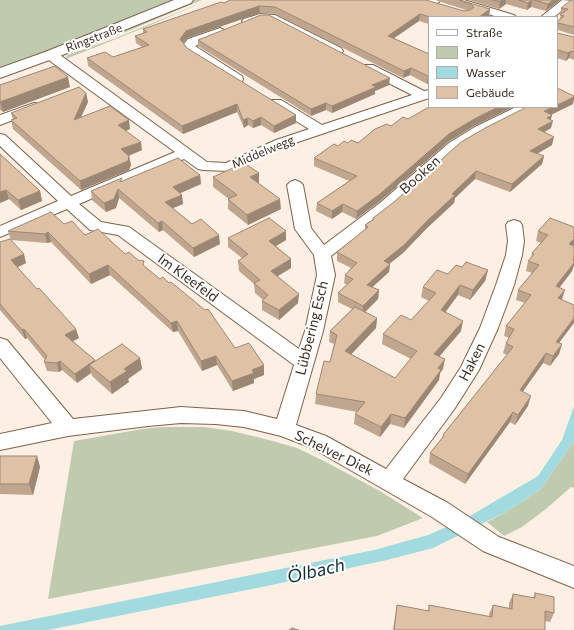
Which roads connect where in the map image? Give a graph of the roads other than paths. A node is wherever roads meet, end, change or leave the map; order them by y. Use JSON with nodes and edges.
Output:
{"nodes":[{"id":1,"x":186,"y":0,"type":"edge"},
{"id":2,"x":418,"y":0,"type":"edge"},
{"id":3,"x":452,"y":0,"type":"edge"},
{"id":4,"x":568,"y":0,"type":"edge"},
{"id":5,"x":433,"y":2,"type":"edge"},
{"id":6,"x":471,"y":16,"type":"edge"},
{"id":7,"x":507,"y":16,"type":"edge"},
{"id":8,"x":548,"y":16,"type":"edge"},
{"id":9,"x":50,"y":55,"type":"junction"},
{"id":10,"x":348,"y":57,"type":"edge"},
{"id":11,"x":361,"y":64,"type":"edge"},
{"id":12,"x":0,"y":73,"type":"edge"},
{"id":13,"x":246,"y":84,"type":"edge"},
{"id":14,"x":93,"y":85,"type":"junction"},
{"id":15,"x":78,"y":91,"type":"edge"},
{"id":16,"x":426,"y":95,"type":"edge"},
{"id":17,"x":266,"y":97,"type":"edge"},
{"id":18,"x":48,"y":102,"type":"edge"},
{"id":19,"x":524,"y":108,"type":"edge"},
{"id":20,"x":0,"y":121,"type":"edge"},
{"id":21,"x":320,"y":130,"type":"junction"},
{"id":22,"x":0,"y":138,"type":"edge"},
{"id":23,"x":184,"y":153,"type":"junction"},
{"id":24,"x":295,"y":185,"type":"dead end"},
{"id":25,"x":68,"y":203,"type":"junction"},
{"id":26,"x":514,"y":225,"type":"dead end"},
{"id":27,"x":0,"y":232,"type":"edge"},
{"id":28,"x":322,"y":254,"type":"junction"},
{"id":29,"x":0,"y":345,"type":"edge"},
{"id":30,"x":305,"y":363,"type":"junction"},
{"id":31,"x":68,"y":428,"type":"junction"},
{"id":32,"x":284,"y":429,"type":"junction"},
{"id":33,"x":0,"y":442,"type":"edge"},
{"id":34,"x":389,"y":481,"type":"junction"},
{"id":35,"x":574,"y":577,"type":"edge"}],
"edges":[{"from":1,"to":9,"type":"main road","name":"Ringstraße"},
{"from":2,"to":5,"type":"street"},
{"from":3,"to":7,"type":"street"},
{"from":4,"to":8,"type":"street"},
{"from":5,"to":6,"type":"street"},
{"from":9,"to":12,"type":"main road","name":"Ringstraße"},
{"from":9,"to":14,"type":"street","name":"Middelwegg"},
{"from":10,"to":13,"type":"street"},
{"from":11,"to":16,"type":"street","name":"Middelwegg"},
{"from":14,"to":15,"type":"street"},
{"from":14,"to":23,"type":"street","name":"Middelwegg"},
{"from":16,"to":21,"type":"street","name":"Middelwegg"},
{"from":17,"to":21,"type":"street","name":"Middelwegg"},
{"from":18,"to":20,"type":"street"},
{"from":19,"to":28,"type":"street","name":"Booken"},
{"from":21,"to":23,"type":"street","name":"Middelwegg"},
{"from":22,"to":25,"type":"street"},
{"from":23,"to":25,"type":"street"},
{"from":24,"to":28,"type":"street","name":"Lübbering Esch"},
{"from":25,"to":27,"type":"street"},
{"from":25,"to":30,"type":"street","name":"Im Kleefeld"},
{"from":26,"to":34,"type":"street","name":"Haken"},
{"from":28,"to":30,"type":"street","name":"Lübbering Esch"},
{"from":29,"to":31,"type":"street"},
{"from":30,"to":32,"type":"street","name":"Lübbering Esch"},
{"from":31,"to":32,"type":"street","name":"Schelver Diek"},
{"from":31,"to":33,"type":"street","name":"Schelver Diek"},
{"from":32,"to":34,"type":"street","name":"Schelver Diek"},
{"from":34,"to":35,"type":"street","name":"Schelver Diek"}]}
